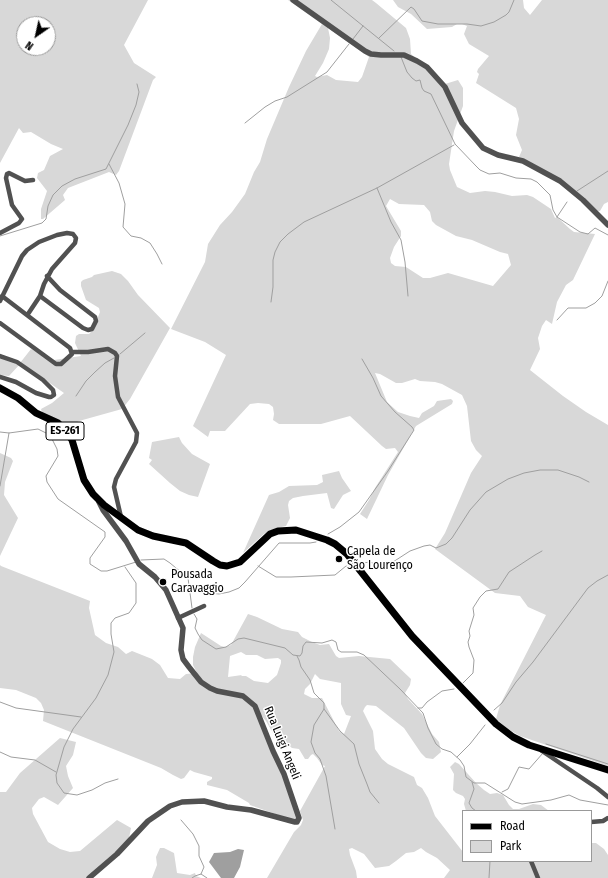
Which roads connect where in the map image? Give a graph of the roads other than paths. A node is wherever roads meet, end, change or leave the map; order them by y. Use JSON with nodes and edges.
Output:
{"nodes":[{"id":1,"x":293,"y":0,"type":"edge"},
{"id":2,"x":34,"y":180,"type":"dead end"},
{"id":3,"x":608,"y":225,"type":"edge"},
{"id":4,"x":0,"y":233,"type":"edge"},
{"id":5,"x":48,"y":276,"type":"junction"},
{"id":6,"x":40,"y":296,"type":"junction"},
{"id":7,"x":1,"y":298,"type":"edge"},
{"id":8,"x":28,"y":314,"type":"junction"},
{"id":9,"x":0,"y":323,"type":"edge"},
{"id":10,"x":72,"y":352,"type":"junction"},
{"id":11,"x":0,"y":356,"type":"edge"},
{"id":12,"x":0,"y":376,"type":"edge"},
{"id":13,"x":0,"y":388,"type":"edge"},
{"id":14,"x":99,"y":501,"type":"junction"},
{"id":15,"x":121,"y":518,"type":"junction"},
{"id":16,"x":204,"y":606,"type":"dead end"},
{"id":17,"x":178,"y":618,"type":"junction"},
{"id":18,"x":540,"y":748,"type":"junction"},
{"id":19,"x":608,"y":770,"type":"edge"},
{"id":20,"x":608,"y":797,"type":"edge"},
{"id":21,"x":608,"y":818,"type":"edge"},
{"id":22,"x":592,"y":822,"type":"edge"},
{"id":23,"x":531,"y":862,"type":"edge"},
{"id":24,"x":89,"y":878,"type":"edge"},
{"id":25,"x":538,"y":878,"type":"edge"}],
"edges":[{"from":1,"to":3,"type":"street"},
{"from":2,"to":4,"type":"street"},
{"from":5,"to":6,"type":"street"},
{"from":5,"to":6,"type":"street"},
{"from":5,"to":7,"type":"street"},
{"from":6,"to":8,"type":"street"},
{"from":7,"to":8,"type":"street"},
{"from":8,"to":10,"type":"street"},
{"from":9,"to":10,"type":"street"},
{"from":10,"to":15,"type":"street"},
{"from":11,"to":12,"type":"street"},
{"from":13,"to":14,"type":"main road","number":"ES-261"},
{"from":14,"to":15,"type":"main road","number":"ES-261"},
{"from":14,"to":17,"type":"street","name":"Rua Luigi Angeli"},
{"from":15,"to":18,"type":"main road","number":"ES-261"},
{"from":16,"to":17,"type":"street"},
{"from":17,"to":24,"type":"street","name":"Rua Luigi Angeli"},
{"from":18,"to":19,"type":"main road","number":"ES-261"},
{"from":18,"to":20,"type":"street"},
{"from":21,"to":22,"type":"street"},
{"from":23,"to":25,"type":"street"}]}
